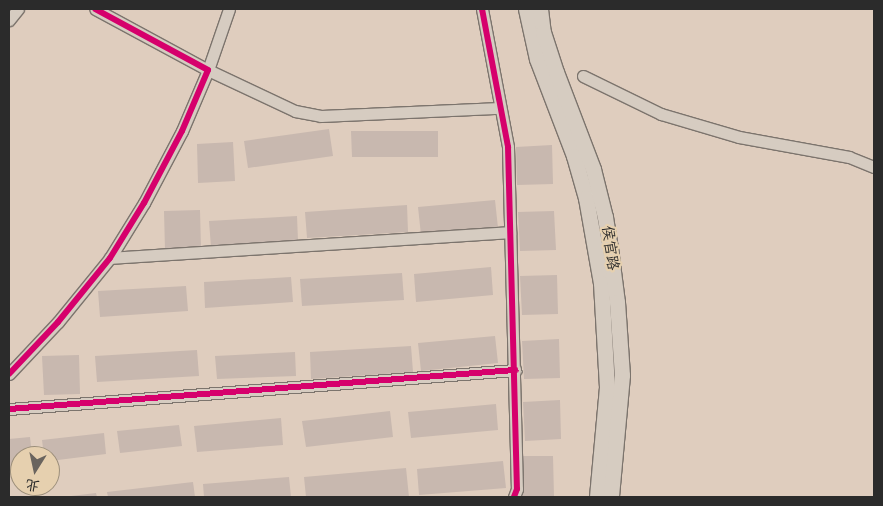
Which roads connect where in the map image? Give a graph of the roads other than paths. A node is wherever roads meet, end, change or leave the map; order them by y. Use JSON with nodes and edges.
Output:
{"nodes":[{"id":1,"x":18,"y":9,"type":"edge"},
{"id":2,"x":95,"y":9,"type":"edge"},
{"id":3,"x":229,"y":9,"type":"edge"},
{"id":4,"x":482,"y":9,"type":"edge"},
{"id":5,"x":526,"y":9,"type":"edge"},
{"id":6,"x":540,"y":9,"type":"edge"},
{"id":7,"x":9,"y":20,"type":"edge"},
{"id":8,"x":208,"y":70,"type":"junction"},
{"id":9,"x":583,"y":76,"type":"dead end"},
{"id":10,"x":500,"y":108,"type":"junction"},
{"id":11,"x":874,"y":166,"type":"edge"},
{"id":12,"x":510,"y":232,"type":"junction"},
{"id":13,"x":110,"y":258,"type":"junction"},
{"id":14,"x":515,"y":370,"type":"junction"},
{"id":15,"x":9,"y":374,"type":"edge"},
{"id":16,"x":9,"y":409,"type":"edge"},
{"id":17,"x":514,"y":497,"type":"edge"},
{"id":18,"x":597,"y":497,"type":"edge"},
{"id":19,"x":611,"y":497,"type":"edge"}],
"edges":[{"from":1,"to":7,"type":"street"},
{"from":2,"to":8,"type":"street"},
{"from":3,"to":8,"type":"street"},
{"from":4,"to":10,"type":"street"},
{"from":5,"to":18,"type":"main road","name":"侯官路"},
{"from":6,"to":19,"type":"main road","name":"侯官路"},
{"from":8,"to":10,"type":"street"},
{"from":8,"to":13,"type":"street"},
{"from":9,"to":11,"type":"street"},
{"from":10,"to":12,"type":"street"},
{"from":12,"to":13,"type":"street"},
{"from":12,"to":14,"type":"street"},
{"from":13,"to":15,"type":"street"},
{"from":14,"to":16,"type":"street"},
{"from":14,"to":17,"type":"street"}]}
